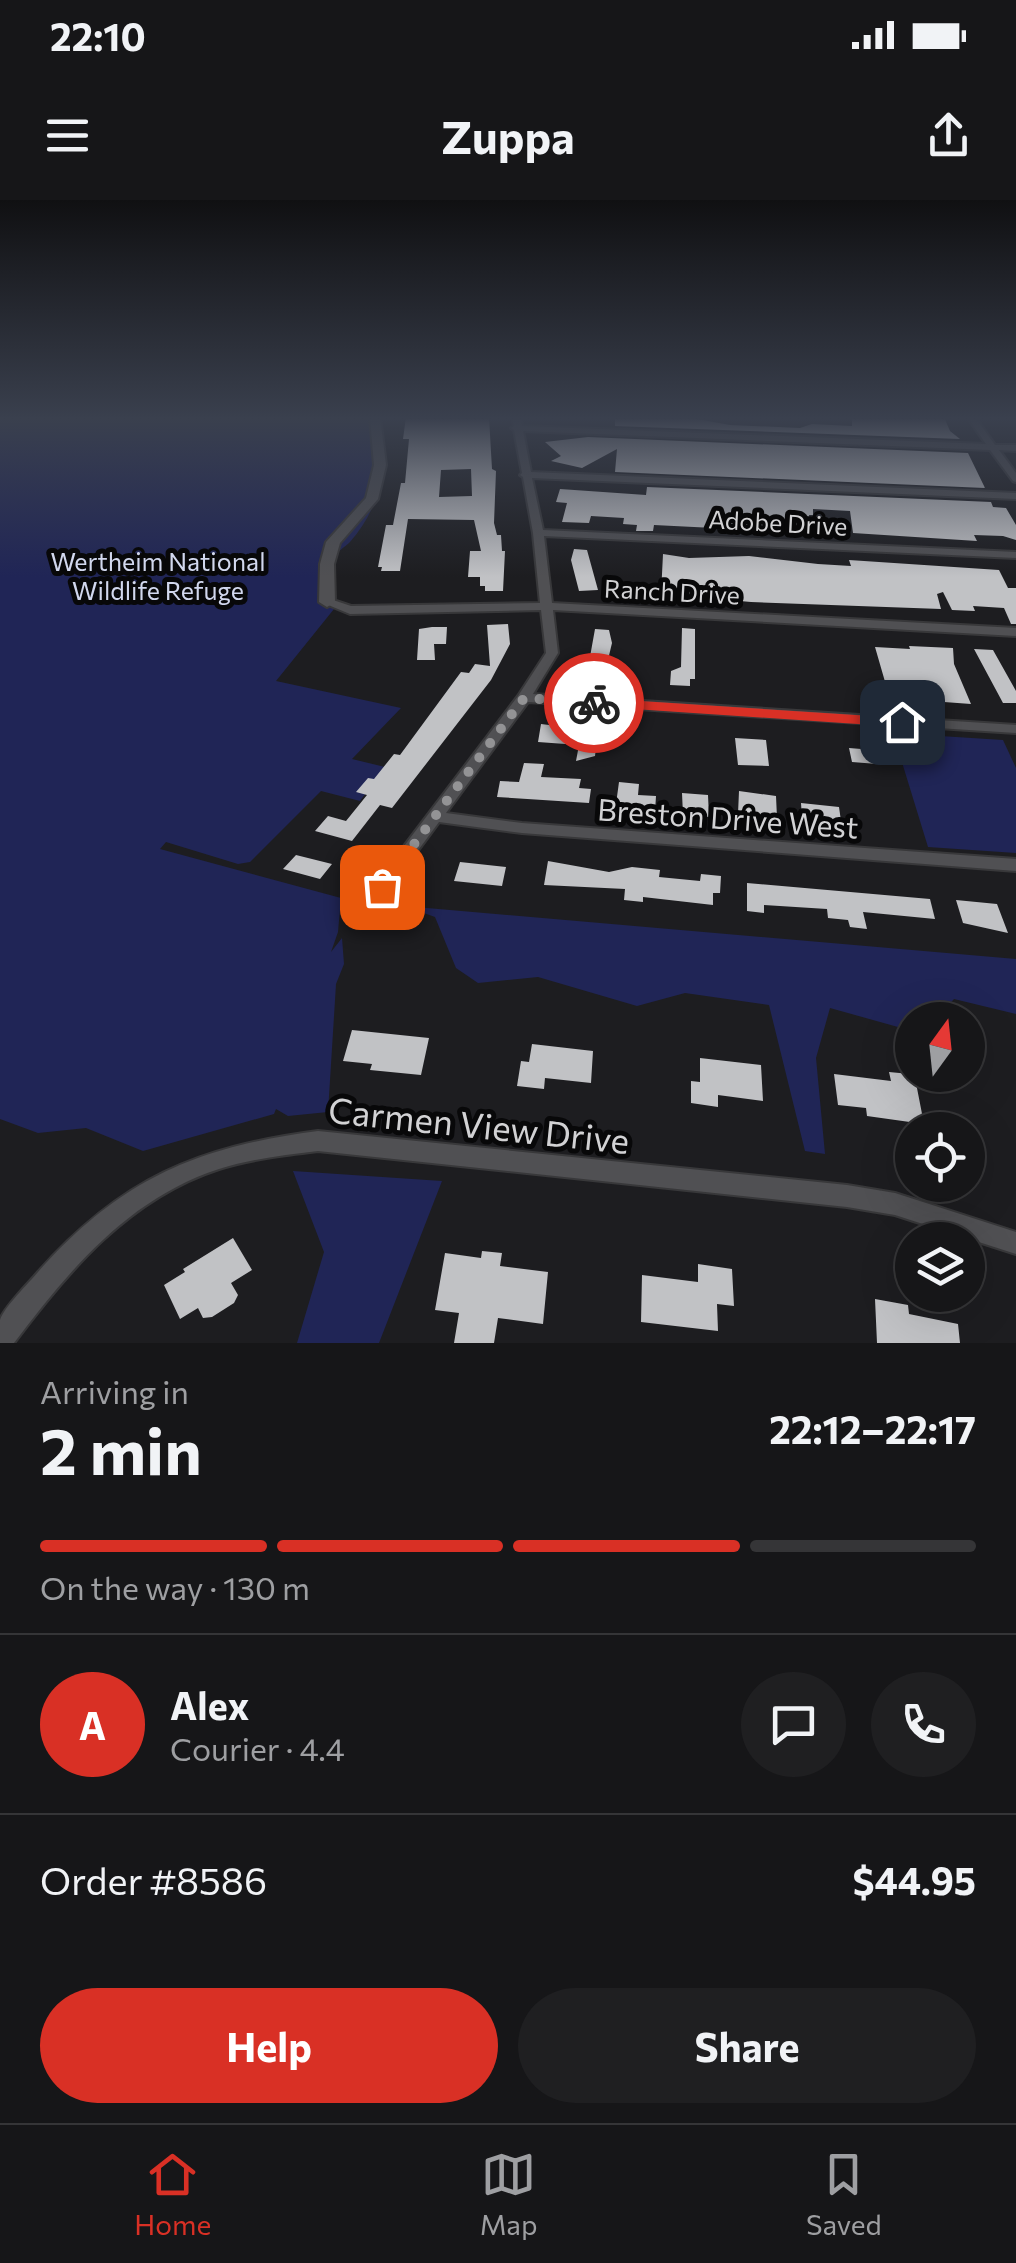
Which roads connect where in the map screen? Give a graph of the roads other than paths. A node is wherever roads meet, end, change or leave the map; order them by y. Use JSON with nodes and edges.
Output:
{"nodes":[{"id":1,"x":379,"y":470,"type":"edge"},
{"id":2,"x":525,"y":470,"type":"edge"},
{"id":3,"x":526,"y":475,"type":"junction"},
{"id":4,"x":1016,"y":496,"type":"edge"},
{"id":5,"x":538,"y":533,"type":"junction"},
{"id":6,"x":1016,"y":556,"type":"edge"},
{"id":7,"x":327,"y":602,"type":"joint"},
{"id":8,"x":546,"y":606,"type":"junction"},
{"id":9,"x":1016,"y":632,"type":"edge"},
{"id":10,"x":524,"y":698,"type":"junction"},
{"id":11,"x":1016,"y":730,"type":"edge"},
{"id":12,"x":436,"y":817,"type":"junction"},
{"id":13,"x":1016,"y":866,"type":"edge"},
{"id":14,"x":382,"y":887,"type":"dead end"},
{"id":15,"x":1016,"y":1243,"type":"edge"},
{"id":16,"x":0,"y":1340,"type":"edge"}],
"edges":[{"from":1,"to":7,"type":"street"},
{"from":2,"to":3,"type":"street"},
{"from":3,"to":4,"type":"street"},
{"from":3,"to":5,"type":"street"},
{"from":5,"to":6,"type":"street","name":"Adobe Drive"},
{"from":5,"to":8,"type":"street"},
{"from":7,"to":8,"type":"street","name":"Ranch Drive"},
{"from":8,"to":9,"type":"street","name":"Ranch Drive"},
{"from":8,"to":10,"type":"street"},
{"from":10,"to":11,"type":"street"},
{"from":10,"to":12,"type":"street"},
{"from":12,"to":13,"type":"street","name":"Breston Drive West"},
{"from":12,"to":14,"type":"street"},
{"from":15,"to":16,"type":"street","name":"Carmen View Drive"}]}
